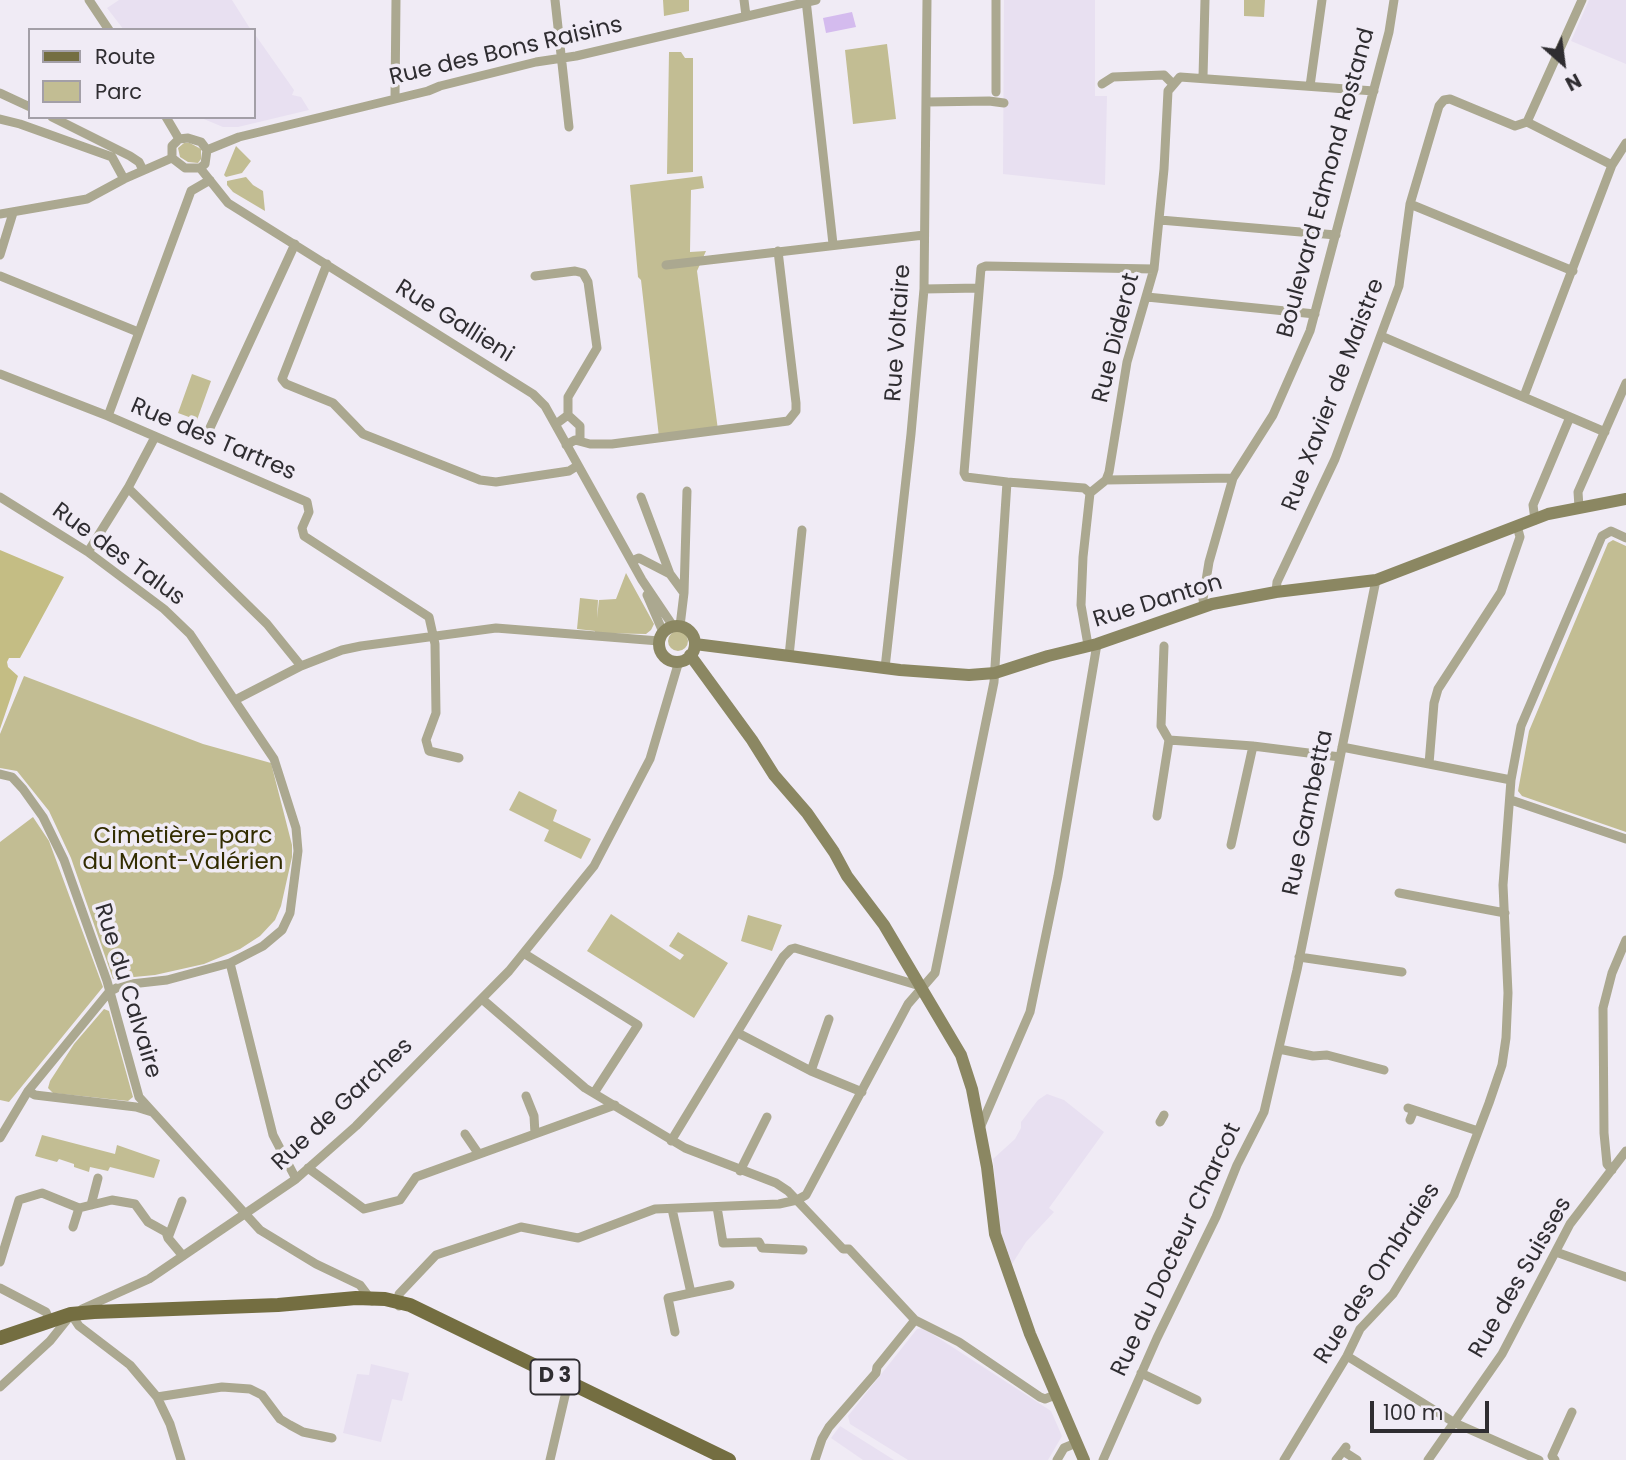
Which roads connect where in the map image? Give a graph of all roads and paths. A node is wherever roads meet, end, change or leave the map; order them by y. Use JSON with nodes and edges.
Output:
{"nodes":[{"id":1,"x":89,"y":0,"type":"edge"},
{"id":2,"x":396,"y":0,"type":"edge"},
{"id":3,"x":555,"y":0,"type":"edge"},
{"id":4,"x":744,"y":0,"type":"edge"},
{"id":5,"x":927,"y":0,"type":"edge"},
{"id":6,"x":996,"y":0,"type":"edge"},
{"id":7,"x":1205,"y":0,"type":"edge"},
{"id":8,"x":1322,"y":0,"type":"edge"},
{"id":9,"x":1394,"y":0,"type":"edge"},
{"id":10,"x":1582,"y":0,"type":"edge"},
{"id":11,"x":810,"y":1,"type":"edge"},
{"id":12,"x":746,"y":16,"type":"junction"},
{"id":13,"x":108,"y":28,"type":"edge"},
{"id":14,"x":563,"y":62,"type":"junction"},
{"id":15,"x":1203,"y":77,"type":"junction"},
{"id":16,"x":1176,"y":80,"type":"junction"},
{"id":17,"x":1102,"y":84,"type":"dead end"},
{"id":18,"x":1310,"y":86,"type":"junction"},
{"id":19,"x":996,"y":92,"type":"dead end"},
{"id":20,"x":1374,"y":92,"type":"junction"},
{"id":21,"x":0,"y":93,"type":"edge"},
{"id":22,"x":395,"y":98,"type":"junction"},
{"id":23,"x":926,"y":102,"type":"junction"},
{"id":24,"x":1004,"y":103,"type":"dead end"},
{"id":25,"x":28,"y":106,"type":"edge"},
{"id":26,"x":0,"y":119,"type":"edge"},
{"id":27,"x":56,"y":119,"type":"edge"},
{"id":28,"x":167,"y":119,"type":"edge"},
{"id":29,"x":1527,"y":122,"type":"junction"},
{"id":30,"x":569,"y":127,"type":"dead end"},
{"id":31,"x":179,"y":139,"type":"junction"},
{"id":32,"x":1626,"y":144,"type":"edge"},
{"id":33,"x":207,"y":150,"type":"junction"},
{"id":34,"x":173,"y":158,"type":"junction"},
{"id":35,"x":1612,"y":165,"type":"junction"},
{"id":36,"x":200,"y":167,"type":"junction"},
{"id":37,"x":143,"y":170,"type":"junction"},
{"id":38,"x":124,"y":179,"type":"junction"},
{"id":39,"x":210,"y":180,"type":"junction"},
{"id":40,"x":1410,"y":204,"type":"junction"},
{"id":41,"x":13,"y":213,"type":"junction"},
{"id":42,"x":0,"y":214,"type":"edge"},
{"id":43,"x":1160,"y":220,"type":"junction"},
{"id":44,"x":924,"y":235,"type":"junction"},
{"id":45,"x":1336,"y":235,"type":"junction"},
{"id":46,"x":295,"y":244,"type":"junction"},
{"id":47,"x":833,"y":244,"type":"junction"},
{"id":48,"x":778,"y":251,"type":"junction"},
{"id":49,"x":0,"y":255,"type":"edge"},
{"id":50,"x":327,"y":264,"type":"junction"},
{"id":51,"x":666,"y":265,"type":"dead end"},
{"id":52,"x":1154,"y":270,"type":"junction"},
{"id":53,"x":1573,"y":271,"type":"junction"},
{"id":54,"x":0,"y":276,"type":"edge"},
{"id":55,"x":535,"y":276,"type":"dead end"},
{"id":56,"x":979,"y":288,"type":"junction"},
{"id":57,"x":924,"y":289,"type":"junction"},
{"id":58,"x":1147,"y":297,"type":"junction"},
{"id":59,"x":1315,"y":314,"type":"junction"},
{"id":60,"x":138,"y":332,"type":"junction"},
{"id":61,"x":1381,"y":336,"type":"junction"},
{"id":62,"x":0,"y":374,"type":"edge"},
{"id":63,"x":1626,"y":383,"type":"edge"},
{"id":64,"x":1524,"y":397,"type":"junction"},
{"id":65,"x":569,"y":415,"type":"junction"},
{"id":66,"x":108,"y":416,"type":"junction"},
{"id":67,"x":1570,"y":417,"type":"junction"},
{"id":68,"x":556,"y":424,"type":"junction"},
{"id":69,"x":209,"y":430,"type":"dead end"},
{"id":70,"x":1605,"y":432,"type":"junction"},
{"id":71,"x":155,"y":437,"type":"junction"},
{"id":72,"x":580,"y":440,"type":"junction"},
{"id":73,"x":566,"y":445,"type":"junction"},
{"id":74,"x":577,"y":466,"type":"junction"},
{"id":75,"x":1233,"y":478,"type":"junction"},
{"id":76,"x":1107,"y":480,"type":"junction"},
{"id":77,"x":1007,"y":482,"type":"junction"},
{"id":78,"x":128,"y":488,"type":"junction"},
{"id":79,"x":687,"y":491,"type":"dead end"},
{"id":80,"x":1090,"y":493,"type":"junction"},
{"id":81,"x":0,"y":497,"type":"edge"},
{"id":82,"x":641,"y":497,"type":"dead end"},
{"id":83,"x":1626,"y":499,"type":"edge"},
{"id":84,"x":1578,"y":507,"type":"junction"},
{"id":85,"x":1535,"y":520,"type":"junction"},
{"id":86,"x":1517,"y":526,"type":"junction"},
{"id":87,"x":802,"y":530,"type":"dead end"},
{"id":88,"x":1626,"y":538,"type":"edge"},
{"id":89,"x":88,"y":552,"type":"junction"},
{"id":90,"x":632,"y":561,"type":"junction"},
{"id":91,"x":670,"y":574,"type":"junction"},
{"id":92,"x":1376,"y":580,"type":"junction"},
{"id":93,"x":1276,"y":592,"type":"junction"},
{"id":94,"x":684,"y":593,"type":"junction"},
{"id":95,"x":1204,"y":607,"type":"junction"},
{"id":96,"x":669,"y":631,"type":"junction"},
{"id":97,"x":433,"y":636,"type":"junction"},
{"id":98,"x":1092,"y":645,"type":"junction"},
{"id":99,"x":1164,"y":646,"type":"dead end"},
{"id":100,"x":688,"y":654,"type":"junction"},
{"id":101,"x":789,"y":656,"type":"junction"},
{"id":102,"x":301,"y":666,"type":"junction"},
{"id":103,"x":886,"y":668,"type":"junction"},
{"id":104,"x":995,"y":674,"type":"junction"},
{"id":105,"x":235,"y":700,"type":"junction"},
{"id":106,"x":1168,"y":740,"type":"junction"},
{"id":107,"x":1252,"y":746,"type":"junction"},
{"id":108,"x":1341,"y":752,"type":"junction"},
{"id":109,"x":459,"y":758,"type":"dead end"},
{"id":110,"x":1429,"y":764,"type":"junction"},
{"id":111,"x":0,"y":774,"type":"edge"},
{"id":112,"x":1511,"y":779,"type":"junction"},
{"id":113,"x":1511,"y":800,"type":"junction"},
{"id":114,"x":1157,"y":816,"type":"dead end"},
{"id":115,"x":1626,"y":839,"type":"edge"},
{"id":116,"x":1231,"y":845,"type":"dead end"},
{"id":117,"x":1399,"y":893,"type":"dead end"},
{"id":118,"x":1505,"y":913,"type":"junction"},
{"id":119,"x":1626,"y":940,"type":"edge"},
{"id":120,"x":525,"y":954,"type":"junction"},
{"id":121,"x":1299,"y":957,"type":"junction"},
{"id":122,"x":230,"y":963,"type":"junction"},
{"id":123,"x":1402,"y":972,"type":"dead end"},
{"id":124,"x":922,"y":987,"type":"junction"},
{"id":125,"x":109,"y":992,"type":"junction"},
{"id":126,"x":482,"y":999,"type":"junction"},
{"id":127,"x":829,"y":1019,"type":"dead end"},
{"id":128,"x":738,"y":1032,"type":"junction"},
{"id":129,"x":1279,"y":1052,"type":"junction"},
{"id":130,"x":1384,"y":1070,"type":"dead end"},
{"id":131,"x":811,"y":1071,"type":"junction"},
{"id":132,"x":28,"y":1091,"type":"junction"},
{"id":133,"x":862,"y":1092,"type":"junction"},
{"id":134,"x":594,"y":1093,"type":"junction"},
{"id":135,"x":526,"y":1096,"type":"dead end"},
{"id":136,"x":991,"y":1101,"type":"junction"},
{"id":137,"x":137,"y":1102,"type":"junction"},
{"id":138,"x":615,"y":1105,"type":"junction"},
{"id":139,"x":975,"y":1105,"type":"junction"},
{"id":140,"x":767,"y":1117,"type":"dead end"},
{"id":141,"x":1410,"y":1120,"type":"dead end"},
{"id":142,"x":980,"y":1128,"type":"junction"},
{"id":143,"x":1478,"y":1131,"type":"junction"},
{"id":144,"x":465,"y":1134,"type":"dead end"},
{"id":145,"x":535,"y":1134,"type":"junction"},
{"id":146,"x":0,"y":1138,"type":"edge"},
{"id":147,"x":671,"y":1141,"type":"junction"},
{"id":148,"x":1626,"y":1151,"type":"edge"},
{"id":149,"x":478,"y":1153,"type":"junction"},
{"id":150,"x":308,"y":1168,"type":"junction"},
{"id":151,"x":1612,"y":1170,"type":"junction"},
{"id":152,"x":740,"y":1171,"type":"junction"},
{"id":153,"x":98,"y":1178,"type":"dead end"},
{"id":154,"x":296,"y":1179,"type":"junction"},
{"id":155,"x":797,"y":1200,"type":"junction"},
{"id":156,"x":182,"y":1201,"type":"dead end"},
{"id":157,"x":91,"y":1205,"type":"junction"},
{"id":158,"x":79,"y":1208,"type":"junction"},
{"id":159,"x":717,"y":1208,"type":"junction"},
{"id":160,"x":672,"y":1209,"type":"junction"},
{"id":161,"x":245,"y":1214,"type":"junction"},
{"id":162,"x":73,"y":1227,"type":"dead end"},
{"id":163,"x":168,"y":1238,"type":"junction"},
{"id":164,"x":803,"y":1250,"type":"dead end"},
{"id":165,"x":1556,"y":1252,"type":"junction"},
{"id":166,"x":183,"y":1256,"type":"junction"},
{"id":167,"x":0,"y":1262,"type":"edge"},
{"id":168,"x":1626,"y":1277,"type":"edge"},
{"id":169,"x":730,"y":1285,"type":"dead end"},
{"id":170,"x":0,"y":1288,"type":"edge"},
{"id":171,"x":691,"y":1293,"type":"junction"},
{"id":172,"x":372,"y":1301,"type":"junction"},
{"id":173,"x":399,"y":1305,"type":"junction"},
{"id":174,"x":71,"y":1314,"type":"junction"},
{"id":175,"x":915,"y":1320,"type":"junction"},
{"id":176,"x":50,"y":1321,"type":"junction"},
{"id":177,"x":675,"y":1332,"type":"dead end"},
{"id":178,"x":0,"y":1338,"type":"edge"},
{"id":179,"x":1347,"y":1356,"type":"junction"},
{"id":180,"x":1141,"y":1373,"type":"junction"},
{"id":181,"x":568,"y":1383,"type":"junction"},
{"id":182,"x":0,"y":1387,"type":"edge"},
{"id":183,"x":1055,"y":1395,"type":"junction"},
{"id":184,"x":157,"y":1397,"type":"junction"},
{"id":185,"x":1197,"y":1400,"type":"dead end"},
{"id":186,"x":1572,"y":1412,"type":"dead end"},
{"id":187,"x":1455,"y":1423,"type":"junction"},
{"id":188,"x":332,"y":1438,"type":"dead end"},
{"id":189,"x":1076,"y":1443,"type":"junction"},
{"id":190,"x":181,"y":1460,"type":"edge"},
{"id":191,"x":550,"y":1460,"type":"edge"},
{"id":192,"x":729,"y":1460,"type":"edge"},
{"id":193,"x":815,"y":1460,"type":"edge"},
{"id":194,"x":1057,"y":1460,"type":"edge"},
{"id":195,"x":1084,"y":1460,"type":"edge"},
{"id":196,"x":1103,"y":1460,"type":"edge"},
{"id":197,"x":1284,"y":1460,"type":"edge"},
{"id":198,"x":1336,"y":1460,"type":"edge"},
{"id":199,"x":1357,"y":1460,"type":"edge"},
{"id":200,"x":1429,"y":1460,"type":"edge"},
{"id":201,"x":1539,"y":1460,"type":"edge"},
{"id":202,"x":1555,"y":1460,"type":"edge"}],
"edges":[{"from":1,"to":13,"type":"street"},
{"from":2,"to":22,"type":"street"},
{"from":3,"to":14,"type":"street"},
{"from":4,"to":12,"type":"street"},
{"from":5,"to":23,"type":"street","name":"Rue Voltaire"},
{"from":6,"to":19,"type":"street"},
{"from":7,"to":15,"type":"street"},
{"from":8,"to":18,"type":"street"},
{"from":9,"to":20,"type":"street","name":"Boulevard Edmond Rostand"},
{"from":10,"to":29,"type":"street"},
{"from":11,"to":12,"type":"street","name":"Rue des Bons Raisins"},
{"from":11,"to":47,"type":"street"},
{"from":12,"to":14,"type":"street","name":"Rue des Bons Raisins"},
{"from":14,"to":22,"type":"street","name":"Rue des Bons Raisins"},
{"from":14,"to":30,"type":"street"},
{"from":15,"to":16,"type":"street"},
{"from":15,"to":18,"type":"street"},
{"from":16,"to":17,"type":"street"},
{"from":16,"to":43,"type":"street","name":"Rue Diderot"},
{"from":18,"to":20,"type":"street"},
{"from":20,"to":45,"type":"street","name":"Boulevard Edmond Rostand"},
{"from":21,"to":25,"type":"street"},
{"from":22,"to":33,"type":"street","name":"Rue des Bons Raisins"},
{"from":23,"to":24,"type":"street"},
{"from":23,"to":44,"type":"street","name":"Rue Voltaire"},
{"from":26,"to":38,"type":"street"},
{"from":27,"to":37,"type":"street"},
{"from":28,"to":31,"type":"street"},
{"from":29,"to":35,"type":"street"},
{"from":29,"to":40,"type":"street","name":"Rue Xavier de Maistre"},
{"from":31,"to":33,"type":"street"},
{"from":31,"to":34,"type":"street"},
{"from":32,"to":35,"type":"street"},
{"from":33,"to":36,"type":"street"},
{"from":34,"to":36,"type":"street"},
{"from":34,"to":37,"type":"street"},
{"from":35,"to":53,"type":"street"},
{"from":36,"to":39,"type":"street","name":"Rue Gallieni"},
{"from":37,"to":38,"type":"street"},
{"from":38,"to":41,"type":"street"},
{"from":39,"to":46,"type":"street","name":"Rue Gallieni"},
{"from":39,"to":60,"type":"street"},
{"from":40,"to":53,"type":"street"},
{"from":40,"to":61,"type":"street","name":"Rue Xavier de Maistre"},
{"from":41,"to":42,"type":"street"},
{"from":41,"to":49,"type":"street"},
{"from":43,"to":45,"type":"street"},
{"from":43,"to":52,"type":"street","name":"Rue Diderot"},
{"from":44,"to":47,"type":"street"},
{"from":44,"to":57,"type":"street","name":"Rue Voltaire"},
{"from":45,"to":59,"type":"street","name":"Boulevard Edmond Rostand"},
{"from":46,"to":50,"type":"street","name":"Rue Gallieni"},
{"from":46,"to":69,"type":"street"},
{"from":47,"to":48,"type":"street"},
{"from":48,"to":51,"type":"street"},
{"from":48,"to":72,"type":"street"},
{"from":50,"to":68,"type":"street","name":"Rue Gallieni"},
{"from":50,"to":74,"type":"street"},
{"from":52,"to":56,"type":"street"},
{"from":52,"to":58,"type":"street","name":"Rue Diderot"},
{"from":53,"to":64,"type":"street"},
{"from":54,"to":60,"type":"street"},
{"from":55,"to":65,"type":"street"},
{"from":56,"to":57,"type":"street"},
{"from":56,"to":77,"type":"street"},
{"from":57,"to":103,"type":"street","name":"Rue Voltaire"},
{"from":58,"to":59,"type":"street"},
{"from":58,"to":76,"type":"street","name":"Rue Diderot"},
{"from":59,"to":75,"type":"street","name":"Boulevard Edmond Rostand"},
{"from":60,"to":66,"type":"street"},
{"from":61,"to":64,"type":"street"},
{"from":61,"to":93,"type":"street","name":"Rue Xavier de Maistre"},
{"from":62,"to":66,"type":"street","name":"Rue des Tartres"},
{"from":63,"to":70,"type":"street"},
{"from":64,"to":67,"type":"street"},
{"from":65,"to":68,"type":"street"},
{"from":65,"to":72,"type":"street"},
{"from":66,"to":71,"type":"street","name":"Rue des Tartres"},
{"from":67,"to":70,"type":"street"},
{"from":67,"to":85,"type":"street"},
{"from":68,"to":73,"type":"street","name":"Rue Gallieni"},
{"from":70,"to":84,"type":"street"},
{"from":71,"to":78,"type":"street"},
{"from":71,"to":97,"type":"street","name":"Rue des Tartres"},
{"from":72,"to":73,"type":"street"},
{"from":73,"to":74,"type":"street","name":"Rue Gallieni"},
{"from":74,"to":90,"type":"street","name":"Rue Gallieni"},
{"from":75,"to":76,"type":"street"},
{"from":75,"to":95,"type":"street","name":"Boulevard Edmond Rostand"},
{"from":76,"to":80,"type":"street"},
{"from":77,"to":80,"type":"street"},
{"from":77,"to":104,"type":"street"},
{"from":78,"to":89,"type":"street"},
{"from":78,"to":102,"type":"street"},
{"from":79,"to":94,"type":"street"},
{"from":80,"to":98,"type":"street"},
{"from":81,"to":89,"type":"street","name":"Rue des Talus"},
{"from":82,"to":91,"type":"street"},
{"from":83,"to":84,"type":"street","name":"Rue Danton"},
{"from":84,"to":85,"type":"street","name":"Rue Danton"},
{"from":85,"to":86,"type":"street","name":"Rue Danton"},
{"from":86,"to":92,"type":"street","name":"Rue Danton"},
{"from":86,"to":110,"type":"street"},
{"from":87,"to":101,"type":"street"},
{"from":88,"to":112,"type":"street","name":"Rue des Ombraies"},
{"from":89,"to":105,"type":"street","name":"Rue des Talus"},
{"from":90,"to":91,"type":"street"},
{"from":90,"to":96,"type":"street","name":"Rue Gallieni"},
{"from":91,"to":94,"type":"street"},
{"from":92,"to":93,"type":"street","name":"Rue Danton"},
{"from":92,"to":108,"type":"street","name":"Rue Gambetta"},
{"from":93,"to":95,"type":"street","name":"Rue Danton"},
{"from":94,"to":96,"type":"street"},
{"from":95,"to":98,"type":"street","name":"Rue Danton"},
{"from":96,"to":97,"type":"street"},
{"from":96,"to":100,"type":"street"},
{"from":96,"to":100,"type":"street"},
{"from":97,"to":102,"type":"street"},
{"from":97,"to":109,"type":"street"},
{"from":98,"to":104,"type":"street","name":"Rue Danton"},
{"from":98,"to":136,"type":"street"},
{"from":99,"to":106,"type":"street"},
{"from":100,"to":101,"type":"street","name":"Rue Danton"},
{"from":100,"to":120,"type":"street","name":"Rue de Garches"},
{"from":100,"to":124,"type":"street"},
{"from":101,"to":103,"type":"street","name":"Rue Danton"},
{"from":102,"to":105,"type":"street"},
{"from":103,"to":104,"type":"street","name":"Rue Danton"},
{"from":104,"to":124,"type":"street"},
{"from":105,"to":122,"type":"street","name":"Rue des Talus"},
{"from":106,"to":107,"type":"street"},
{"from":106,"to":114,"type":"street"},
{"from":107,"to":108,"type":"street"},
{"from":107,"to":116,"type":"street"},
{"from":108,"to":110,"type":"street"},
{"from":108,"to":121,"type":"street","name":"Rue Gambetta"},
{"from":110,"to":112,"type":"street"},
{"from":111,"to":125,"type":"street","name":"Rue du Calvaire"},
{"from":112,"to":113,"type":"street","name":"Rue des Ombraies"},
{"from":113,"to":115,"type":"street"},
{"from":113,"to":118,"type":"street","name":"Rue des Ombraies"},
{"from":117,"to":118,"type":"street"},
{"from":118,"to":143,"type":"street","name":"Rue des Ombraies"},
{"from":119,"to":151,"type":"street"},
{"from":120,"to":126,"type":"street","name":"Rue de Garches"},
{"from":120,"to":134,"type":"street"},
{"from":121,"to":123,"type":"street"},
{"from":121,"to":129,"type":"street","name":"Rue Gambetta"},
{"from":122,"to":125,"type":"street","name":"Rue des Talus"},
{"from":122,"to":154,"type":"street"},
{"from":124,"to":128,"type":"street"},
{"from":124,"to":133,"type":"street"},
{"from":124,"to":139,"type":"street"},
{"from":125,"to":132,"type":"street"},
{"from":125,"to":137,"type":"street","name":"Rue du Calvaire"},
{"from":126,"to":134,"type":"street"},
{"from":126,"to":150,"type":"street","name":"Rue de Garches"},
{"from":127,"to":131,"type":"street"},
{"from":128,"to":131,"type":"street"},
{"from":128,"to":147,"type":"street"},
{"from":129,"to":130,"type":"street"},
{"from":129,"to":180,"type":"street","name":"Rue du Docteur Charcot"},
{"from":131,"to":133,"type":"street"},
{"from":132,"to":137,"type":"street"},
{"from":132,"to":146,"type":"street"},
{"from":133,"to":155,"type":"street"},
{"from":134,"to":138,"type":"street"},
{"from":135,"to":145,"type":"street"},
{"from":136,"to":139,"type":"street"},
{"from":136,"to":142,"type":"street"},
{"from":137,"to":161,"type":"street","name":"Rue du Calvaire"},
{"from":138,"to":145,"type":"street"},
{"from":138,"to":147,"type":"street"},
{"from":139,"to":142,"type":"street"},
{"from":140,"to":152,"type":"street"},
{"from":141,"to":143,"type":"street"},
{"from":142,"to":183,"type":"street"},
{"from":143,"to":179,"type":"street","name":"Rue des Ombraies"},
{"from":144,"to":149,"type":"street"},
{"from":145,"to":149,"type":"street"},
{"from":147,"to":152,"type":"street"},
{"from":148,"to":151,"type":"street","name":"Rue des Suisses"},
{"from":149,"to":150,"type":"street"},
{"from":150,"to":154,"type":"street","name":"Rue de Garches"},
{"from":151,"to":165,"type":"street","name":"Rue des Suisses"},
{"from":152,"to":155,"type":"street"},
{"from":153,"to":157,"type":"street"},
{"from":154,"to":161,"type":"street","name":"Rue de Garches"},
{"from":155,"to":159,"type":"street"},
{"from":155,"to":175,"type":"street"},
{"from":156,"to":163,"type":"street"},
{"from":157,"to":158,"type":"street"},
{"from":157,"to":163,"type":"street"},
{"from":158,"to":162,"type":"street"},
{"from":158,"to":167,"type":"street"},
{"from":159,"to":160,"type":"street"},
{"from":159,"to":164,"type":"street"},
{"from":160,"to":171,"type":"street"},
{"from":160,"to":173,"type":"street"},
{"from":161,"to":166,"type":"street","name":"Rue de Garches"},
{"from":161,"to":172,"type":"street","name":"Rue du Calvaire"},
{"from":163,"to":166,"type":"street"},
{"from":165,"to":168,"type":"street"},
{"from":165,"to":187,"type":"street","name":"Rue des Suisses"},
{"from":166,"to":174,"type":"street","name":"Rue de Garches"},
{"from":169,"to":171,"type":"street"},
{"from":170,"to":176,"type":"street"},
{"from":171,"to":177,"type":"street"},
{"from":172,"to":173,"type":"main road","number":"D 3"},
{"from":172,"to":174,"type":"main road","number":"D 3"},
{"from":173,"to":181,"type":"main road","number":"D 3"},
{"from":174,"to":176,"type":"main road","number":"D 3"},
{"from":174,"to":182,"type":"street"},
{"from":174,"to":184,"type":"street"},
{"from":175,"to":183,"type":"street"},
{"from":175,"to":193,"type":"street"},
{"from":176,"to":178,"type":"main road","number":"D 3"},
{"from":179,"to":187,"type":"street"},
{"from":179,"to":197,"type":"street","name":"Rue des Ombraies"},
{"from":180,"to":185,"type":"street"},
{"from":180,"to":196,"type":"street","name":"Rue du Docteur Charcot"},
{"from":181,"to":191,"type":"street"},
{"from":181,"to":192,"type":"main road","number":"D 3"},
{"from":183,"to":189,"type":"street"},
{"from":184,"to":188,"type":"street"},
{"from":184,"to":190,"type":"street"},
{"from":186,"to":202,"type":"street"},
{"from":187,"to":200,"type":"street","name":"Rue des Suisses"},
{"from":187,"to":201,"type":"street"},
{"from":189,"to":194,"type":"street"},
{"from":189,"to":195,"type":"street"},
{"from":198,"to":199,"type":"street"}]}
